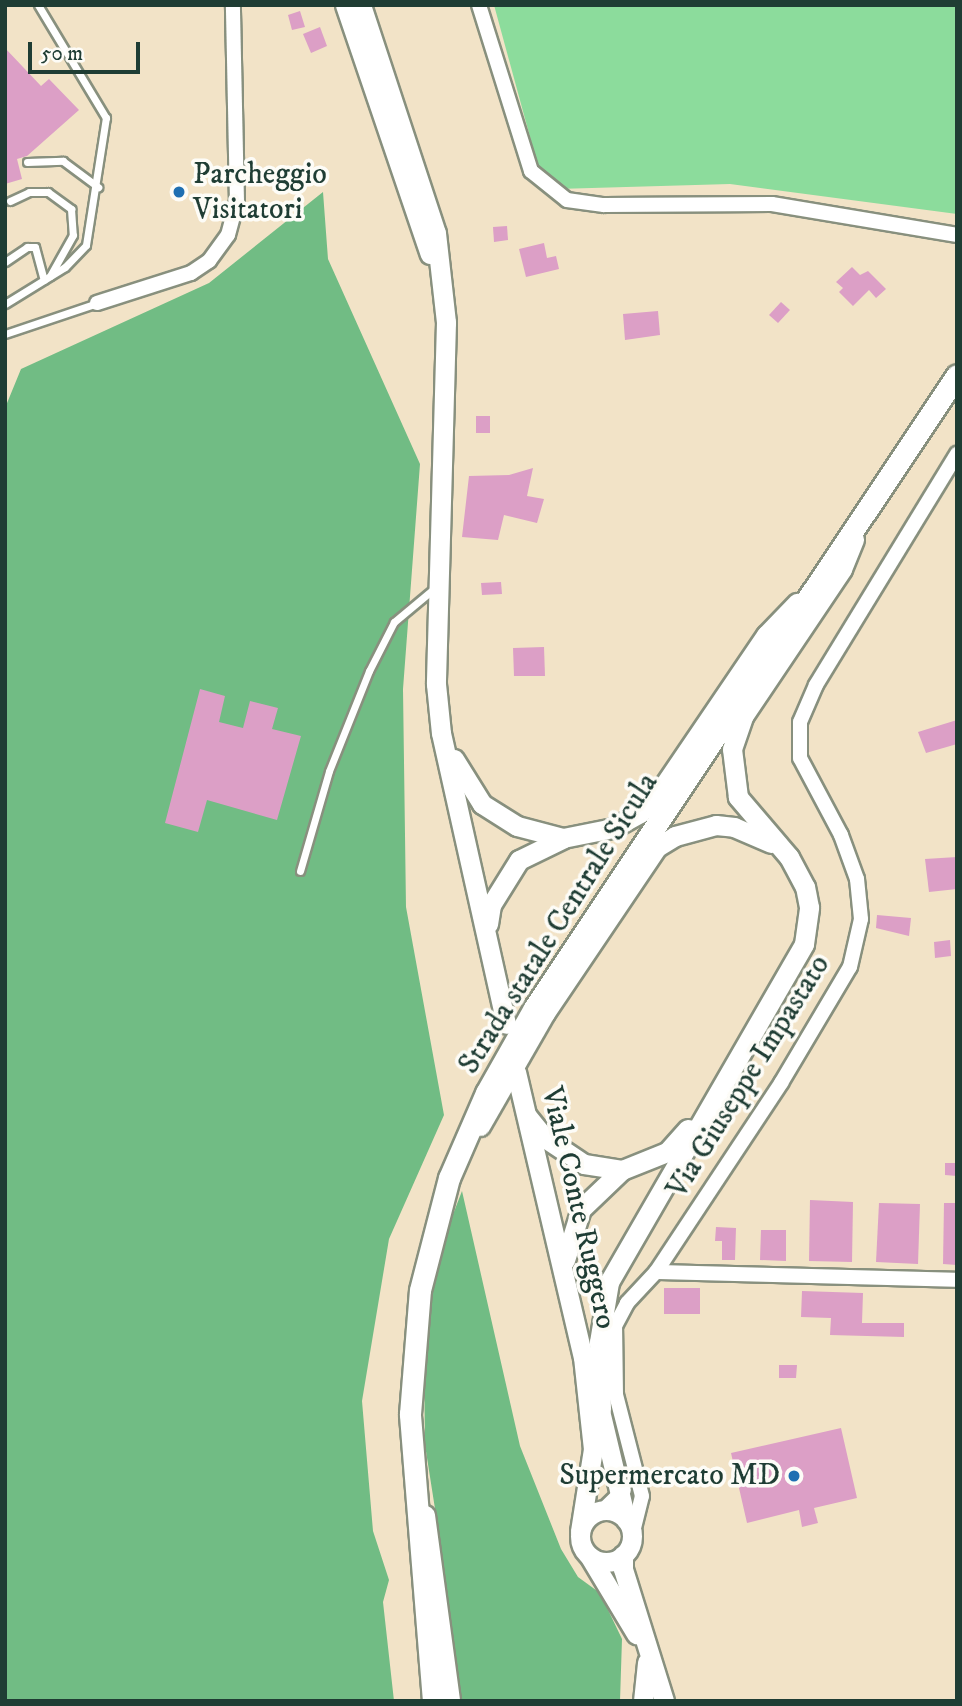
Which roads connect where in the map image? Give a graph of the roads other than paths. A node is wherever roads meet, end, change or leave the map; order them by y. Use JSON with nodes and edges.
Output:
{"nodes":[{"id":1,"x":38,"y":5,"type":"edge"},
{"id":2,"x":233,"y":5,"type":"edge"},
{"id":3,"x":345,"y":5,"type":"edge"},
{"id":4,"x":353,"y":5,"type":"edge"},
{"id":5,"x":361,"y":5,"type":"edge"},
{"id":6,"x":479,"y":5,"type":"edge"},
{"id":7,"x":388,"y":83,"type":"junction"},
{"id":8,"x":27,"y":162,"type":"dead end"},
{"id":9,"x":97,"y":187,"type":"junction"},
{"id":10,"x":10,"y":201,"type":"dead end"},
{"id":11,"x":957,"y":235,"type":"edge"},
{"id":12,"x":5,"y":262,"type":"edge"},
{"id":13,"x":47,"y":278,"type":"junction"},
{"id":14,"x":444,"y":295,"type":"junction"},
{"id":15,"x":97,"y":303,"type":"joint"},
{"id":16,"x":5,"y":304,"type":"edge"},
{"id":17,"x":5,"y":334,"type":"edge"},
{"id":18,"x":957,"y":375,"type":"edge"},
{"id":19,"x":957,"y":454,"type":"edge"},
{"id":20,"x":868,"y":507,"type":"junction"},
{"id":21,"x":818,"y":582,"type":"junction"},
{"id":22,"x":437,"y":586,"type":"junction"},
{"id":23,"x":441,"y":733,"type":"junction"},
{"id":24,"x":563,"y":838,"type":"junction"},
{"id":25,"x":781,"y":849,"type":"junction"},
{"id":26,"x":300,"y":871,"type":"dead end"},
{"id":27,"x":487,"y":931,"type":"junction"},
{"id":28,"x":506,"y":1024,"type":"dead end"},
{"id":29,"x":516,"y":1072,"type":"dead end"},
{"id":30,"x":722,"y":1083,"type":"junction"},
{"id":31,"x":525,"y":1114,"type":"junction"},
{"id":32,"x":622,"y":1170,"type":"junction"},
{"id":33,"x":449,"y":1178,"type":"junction"},
{"id":34,"x":564,"y":1270,"type":"junction"},
{"id":35,"x":656,"y":1272,"type":"junction"},
{"id":36,"x":957,"y":1280,"type":"edge"},
{"id":37,"x":583,"y":1357,"type":"junction"},
{"id":38,"x":601,"y":1409,"type":"junction"},
{"id":39,"x":414,"y":1471,"type":"junction"},
{"id":40,"x":637,"y":1477,"type":"junction"},
{"id":41,"x":620,"y":1494,"type":"junction"},
{"id":42,"x":603,"y":1510,"type":"junction"},
{"id":43,"x":626,"y":1520,"type":"junction"},
{"id":44,"x":580,"y":1531,"type":"junction"},
{"id":45,"x":627,"y":1547,"type":"junction"},
{"id":46,"x":590,"y":1557,"type":"junction"},
{"id":47,"x":645,"y":1651,"type":"junction"},
{"id":48,"x":662,"y":1691,"type":"edge"},
{"id":49,"x":433,"y":1701,"type":"edge"},
{"id":50,"x":450,"y":1701,"type":"edge"},
{"id":51,"x":643,"y":1701,"type":"edge"}],
"edges":[{"from":1,"to":9,"type":"lane"},
{"from":2,"to":15,"type":"street"},
{"from":3,"to":14,"type":"main road"},
{"from":4,"to":7,"type":"street"},
{"from":5,"to":7,"type":"main road"},
{"from":6,"to":11,"type":"street"},
{"from":7,"to":14,"type":"main road"},
{"from":8,"to":9,"type":"lane"},
{"from":9,"to":13,"type":"lane"},
{"from":10,"to":13,"type":"lane"},
{"from":12,"to":13,"type":"lane"},
{"from":13,"to":16,"type":"lane"},
{"from":14,"to":22,"type":"main road"},
{"from":15,"to":17,"type":"lane"},
{"from":18,"to":20,"type":"main road","name":"Strada statale Centrale Sicula"},
{"from":19,"to":35,"type":"street","name":"Via Giuseppe Impastato"},
{"from":20,"to":21,"type":"main road","name":"Strada statale Centrale Sicula"},
{"from":20,"to":25,"type":"main road"},
{"from":21,"to":24,"type":"main road"},
{"from":21,"to":33,"type":"main road","name":"Strada statale Centrale Sicula"},
{"from":22,"to":23,"type":"main road"},
{"from":22,"to":26,"type":"lane"},
{"from":23,"to":24,"type":"main road"},
{"from":23,"to":27,"type":"main road"},
{"from":24,"to":27,"type":"main road"},
{"from":25,"to":30,"type":"main road"},
{"from":25,"to":33,"type":"main road"},
{"from":27,"to":28,"type":"main road"},
{"from":29,"to":31,"type":"main road","name":"Viale Conte Ruggero"},
{"from":30,"to":32,"type":"main road"},
{"from":30,"to":38,"type":"main road"},
{"from":31,"to":32,"type":"main road"},
{"from":31,"to":34,"type":"main road","name":"Viale Conte Ruggero"},
{"from":32,"to":34,"type":"main road"},
{"from":33,"to":39,"type":"main road","name":"Strada statale Centrale Sicula"},
{"from":34,"to":37,"type":"main road","name":"Viale Conte Ruggero"},
{"from":35,"to":36,"type":"street"},
{"from":35,"to":40,"type":"street","name":"Via Giuseppe Impastato"},
{"from":37,"to":38,"type":"main road"},
{"from":37,"to":44,"type":"main road"},
{"from":38,"to":41,"type":"main road"},
{"from":39,"to":49,"type":"main road","name":"Strada statale Centrale Sicula"},
{"from":39,"to":50,"type":"main road"},
{"from":40,"to":41,"type":"street"},
{"from":40,"to":45,"type":"street","name":"Via Giuseppe Impastato"},
{"from":41,"to":42,"type":"street"},
{"from":41,"to":43,"type":"main road"},
{"from":42,"to":43,"type":"main road"},
{"from":42,"to":44,"type":"main road"},
{"from":43,"to":45,"type":"main road"},
{"from":44,"to":46,"type":"main road"},
{"from":45,"to":46,"type":"main road"},
{"from":45,"to":48,"type":"main road"},
{"from":46,"to":47,"type":"main road"},
{"from":47,"to":48,"type":"main road"},
{"from":47,"to":51,"type":"main road"}]}
